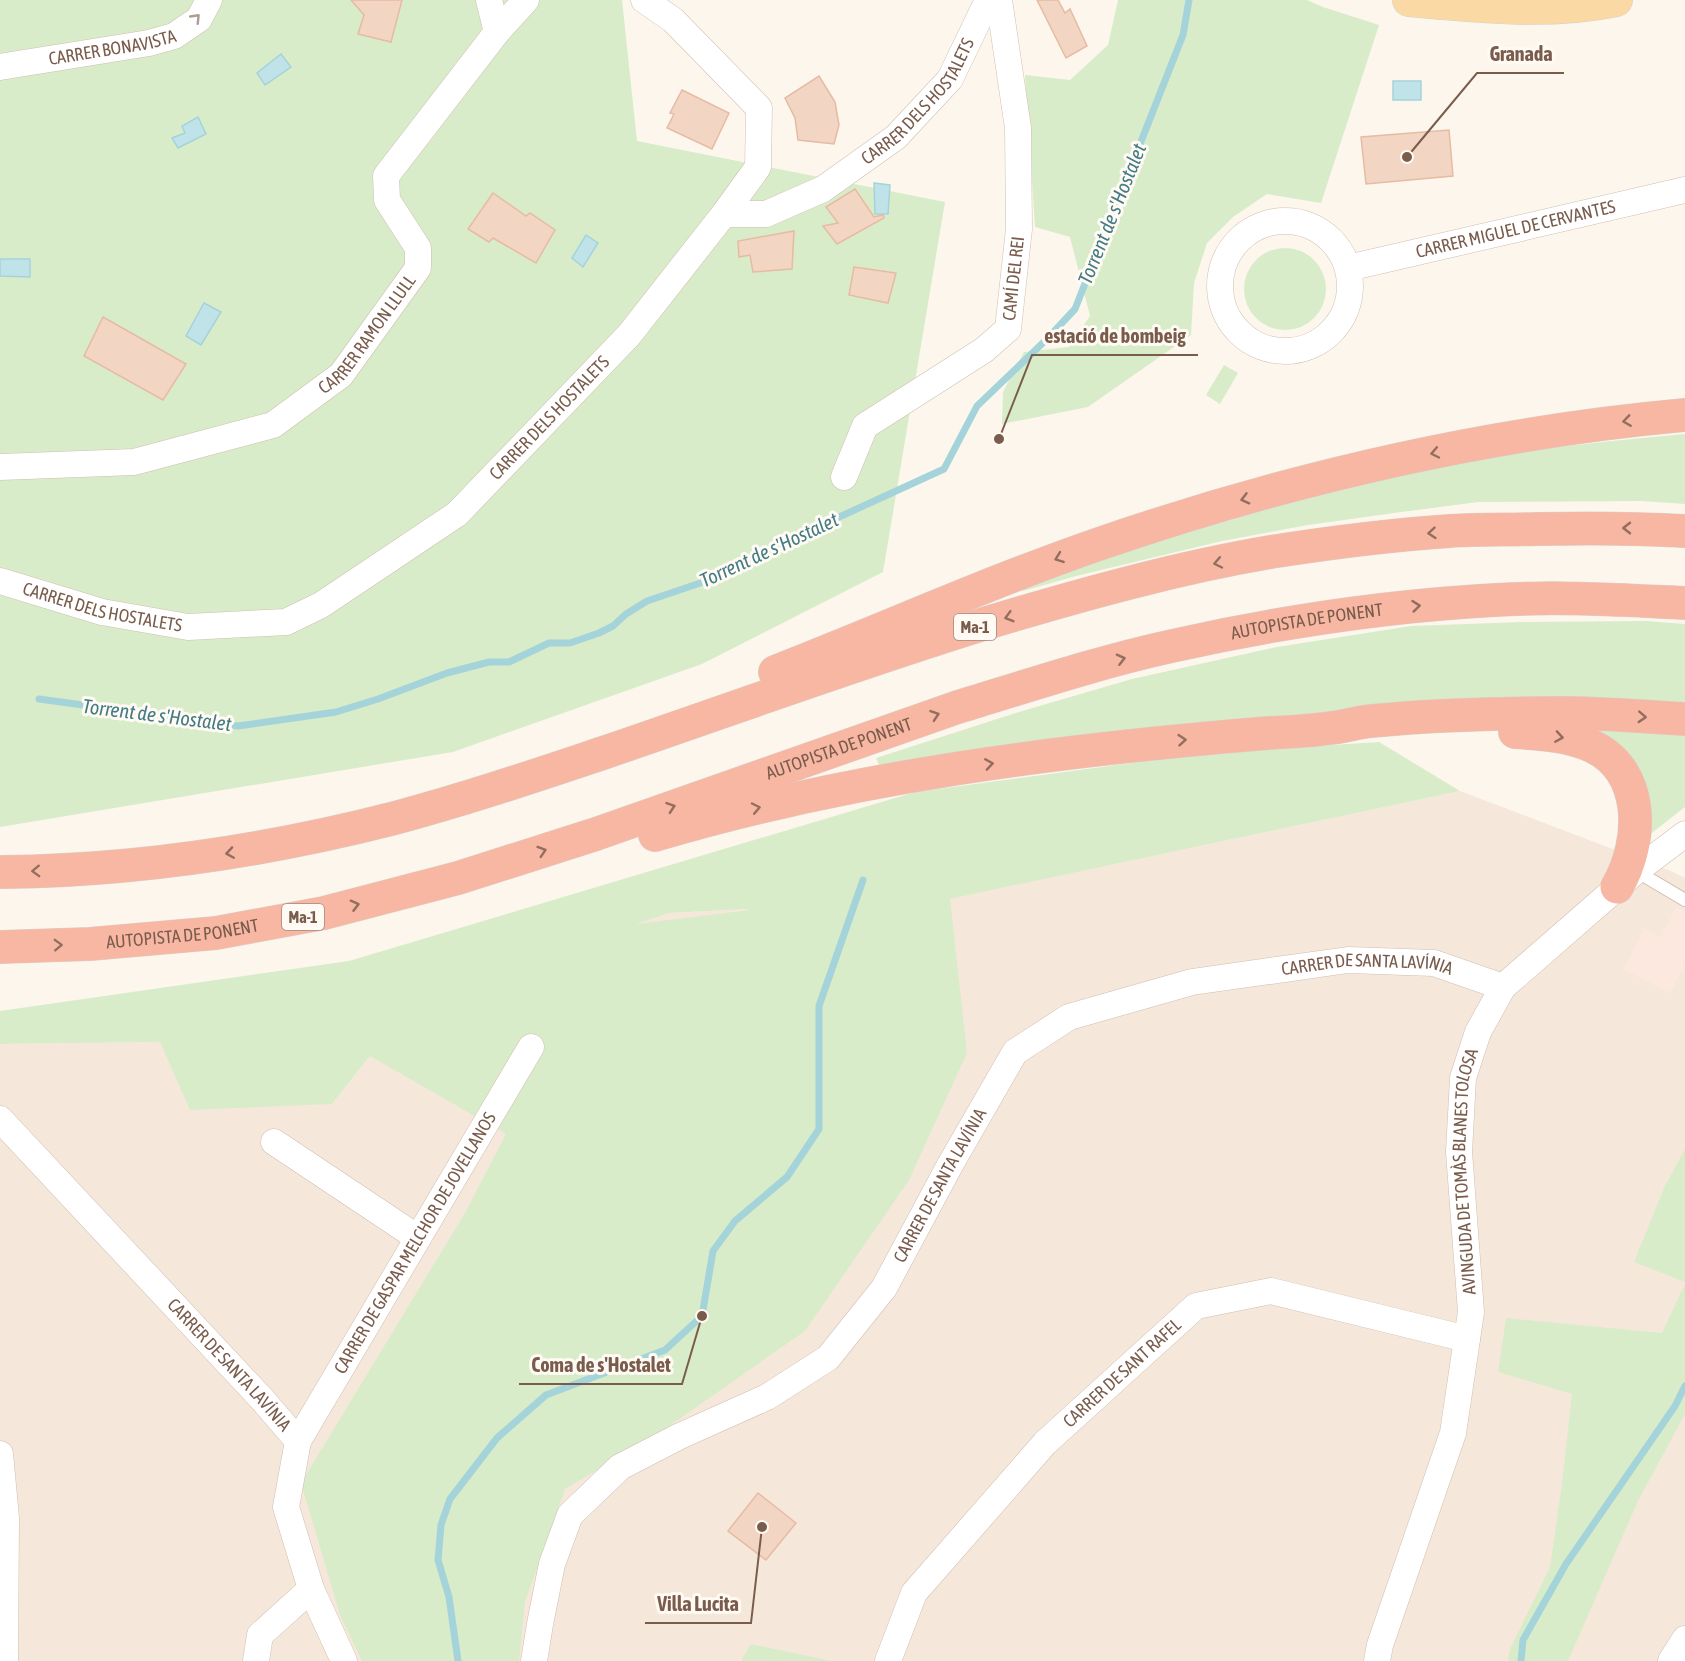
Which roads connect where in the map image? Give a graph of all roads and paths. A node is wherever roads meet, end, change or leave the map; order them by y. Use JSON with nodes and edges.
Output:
{"nodes":[{"id":1,"x":209,"y":0,"type":"edge"},
{"id":2,"x":489,"y":0,"type":"edge"},
{"id":3,"x":526,"y":0,"type":"edge"},
{"id":4,"x":644,"y":0,"type":"edge"},
{"id":5,"x":988,"y":0,"type":"edge"},
{"id":6,"x":999,"y":0,"type":"edge"},
{"id":7,"x":1409,"y":0,"type":"edge"},
{"id":8,"x":1616,"y":0,"type":"edge"},
{"id":9,"x":497,"y":32,"type":"junction"},
{"id":10,"x":0,"y":67,"type":"edge"},
{"id":11,"x":1685,"y":190,"type":"edge"},
{"id":12,"x":724,"y":214,"type":"junction"},
{"id":13,"x":1348,"y":268,"type":"junction"},
{"id":14,"x":1685,"y":415,"type":"edge"},
{"id":15,"x":0,"y":467,"type":"edge"},
{"id":16,"x":844,"y":477,"type":"dead end"},
{"id":17,"x":1685,"y":531,"type":"edge"},
{"id":18,"x":0,"y":581,"type":"edge"},
{"id":19,"x":1685,"y":603,"type":"edge"},
{"id":20,"x":1685,"y":719,"type":"edge"},
{"id":21,"x":1333,"y":728,"type":"junction"},
{"id":22,"x":596,"y":834,"type":"junction"},
{"id":23,"x":1685,"y":834,"type":"edge"},
{"id":24,"x":287,"y":842,"type":"junction"},
{"id":25,"x":0,"y":872,"type":"edge"},
{"id":26,"x":1626,"y":879,"type":"junction"},
{"id":27,"x":1685,"y":900,"type":"edge"},
{"id":28,"x":0,"y":947,"type":"edge"},
{"id":29,"x":1503,"y":987,"type":"junction"},
{"id":30,"x":531,"y":1047,"type":"dead end"},
{"id":31,"x":0,"y":1119,"type":"edge"},
{"id":32,"x":274,"y":1142,"type":"dead end"},
{"id":33,"x":418,"y":1238,"type":"junction"},
{"id":34,"x":1467,"y":1339,"type":"junction"},
{"id":35,"x":298,"y":1441,"type":"junction"},
{"id":36,"x":0,"y":1454,"type":"edge"},
{"id":37,"x":310,"y":1589,"type":"junction"},
{"id":38,"x":1685,"y":1639,"type":"edge"},
{"id":39,"x":5,"y":1661,"type":"edge"},
{"id":40,"x":255,"y":1661,"type":"edge"},
{"id":41,"x":344,"y":1661,"type":"edge"},
{"id":42,"x":534,"y":1661,"type":"edge"},
{"id":43,"x":888,"y":1661,"type":"edge"},
{"id":44,"x":1377,"y":1661,"type":"edge"},
{"id":45,"x":1671,"y":1661,"type":"edge"}],
"edges":[{"from":10,"to":1,"type":"street","name":"CARRER BONAVISTA","one_way":true},
{"from":2,"to":9,"type":"street"},
{"from":3,"to":9,"type":"street","name":"CARRER RAMON LLULL"},
{"from":4,"to":12,"type":"street"},
{"from":5,"to":12,"type":"street","name":"CARRER DELS HOSTALETS"},
{"from":6,"to":16,"type":"street","name":"CAMÍ DEL REI"},
{"from":7,"to":8,"type":"main road"},
{"from":9,"to":15,"type":"street","name":"CARRER RAMON LLULL"},
{"from":11,"to":13,"type":"street","name":"CARRER MIGUEL DE CERVANTES"},
{"from":12,"to":18,"type":"street","name":"CARRER DELS HOSTALETS"},
{"from":13,"to":13,"type":"street"},
{"from":14,"to":24,"type":"highway","one_way":true},
{"from":17,"to":24,"type":"highway","number":"Ma-1","one_way":true},
{"from":22,"to":19,"type":"highway","name":"AUTOPISTA DE PONENT","number":"Ma-1","one_way":true},
{"from":21,"to":20,"type":"highway","one_way":true},
{"from":22,"to":21,"type":"highway","one_way":true},
{"from":21,"to":26,"type":"highway","one_way":true},
{"from":28,"to":22,"type":"highway","name":"AUTOPISTA DE PONENT","number":"Ma-1","one_way":true},
{"from":23,"to":26,"type":"street","name":"AVINGUDA DE TOMÀS BLANES TOLOSA"},
{"from":24,"to":25,"type":"highway","number":"Ma-1","one_way":true},
{"from":26,"to":27,"type":"lane"},
{"from":26,"to":29,"type":"street","name":"AVINGUDA DE TOMÀS BLANES TOLOSA"},
{"from":29,"to":34,"type":"street","name":"AVINGUDA DE TOMÀS BLANES TOLOSA"},
{"from":29,"to":42,"type":"street","name":"CARRER DE SANTA LAVÍNIA"},
{"from":30,"to":33,"type":"street","name":"CARRER DE GASPAR MELCHOR DE JOVELLANOS"},
{"from":31,"to":35,"type":"street","name":"CARRER DE SANTA LAVÍNIA"},
{"from":32,"to":33,"type":"street"},
{"from":33,"to":35,"type":"street","name":"CARRER DE GASPAR MELCHOR DE JOVELLANOS"},
{"from":34,"to":43,"type":"street","name":"CARRER DE SANT RAFEL"},
{"from":34,"to":44,"type":"street","name":"AVINGUDA DE TOMÀS BLANES TOLOSA"},
{"from":35,"to":37,"type":"street","name":"CARRER DE SANTA LAVÍNIA"},
{"from":36,"to":39,"type":"street"},
{"from":37,"to":40,"type":"street"},
{"from":37,"to":41,"type":"street","name":"CARRER DE SANTA LAVÍNIA"},
{"from":38,"to":45,"type":"street"}]}
